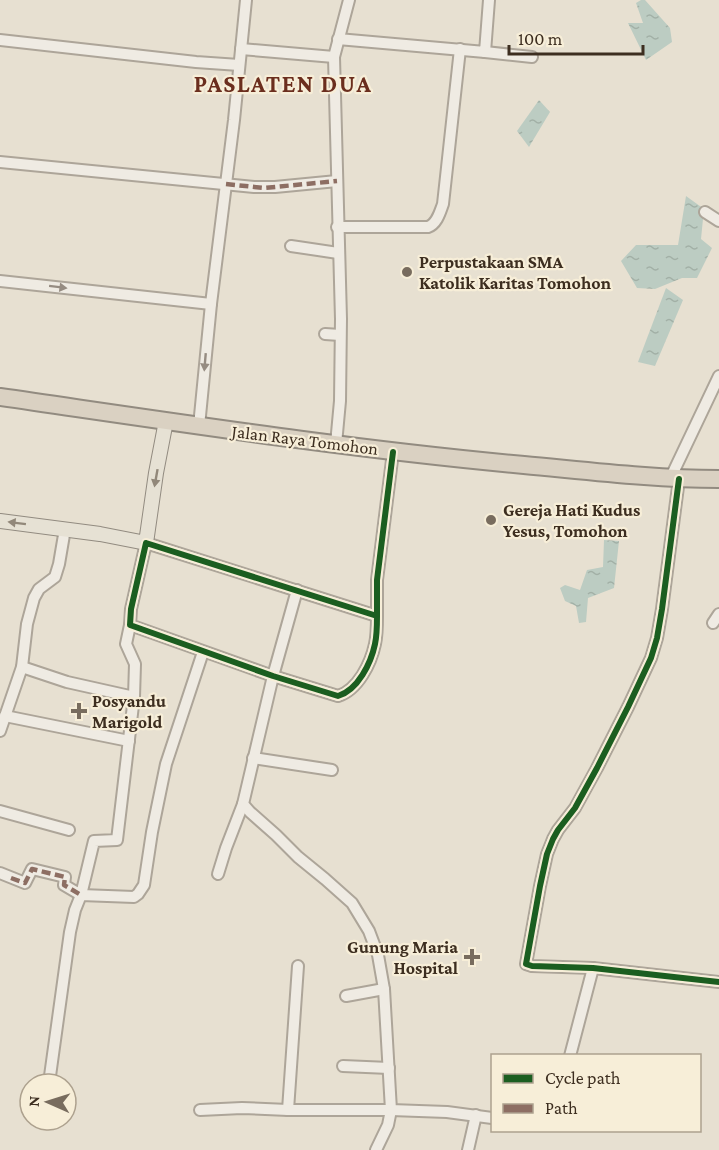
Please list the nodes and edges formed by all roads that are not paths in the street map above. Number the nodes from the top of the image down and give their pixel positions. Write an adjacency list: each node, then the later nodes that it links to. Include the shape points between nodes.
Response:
1 (246, 0): 6 (street)
2 (350, 0): 4 (street)
3 (489, 0): 8 (street)
4 (338, 39): 7 (street); 9 (street)
5 (0, 40): 11 (street)
6 (241, 49): 9 (street); 11 (street)
7 (460, 49): 8 (street); 17 (street, via 443,204 435,222 428,227)
8 (485, 52): 10 (street)
9 (334, 57): 13 (street)
10 (532, 57)
11 (239, 65): 14 (street)
12 (0, 162): 14 (street)
13 (337, 181): 14 (street, via 264,188); 17 (street)
14 (226, 184): 21 (street)
15 (705, 212): 16 (street)
16 (719, 221)
17 (337, 227): 19 (street)
18 (291, 246): 19 (street)
19 (338, 253): 23 (street)
20 (0, 281): 21 (street, one-way to 21)
21 (211, 303): 27 (street, one-way to 27)
22 (325, 334): 23 (street)
23 (340, 335): 28 (street)
24 (719, 376): 30 (street)
25 (0, 397): 26 (highway, Jalan Raya Tomohon)
26 (166, 421): 27 (highway, Jalan Raya Tomohon); 34 (main road, one-way to 34)
27 (200, 426): 28 (highway, Jalan Raya Tomohon)
28 (336, 444): 29 (highway, Jalan Raya Tomohon)
29 (393, 452): 30 (highway, Jalan Raya Tomohon); 36 (street, via 377,580)
30 (674, 479): 31 (highway, Jalan Raya Tomohon); 54 (street, via 662,609 651,658 589,784 553,839 526,964)
31 (719, 479)
32 (0, 521): 33 (main road, one-way to 32)
33 (65, 529): 34 (main road); 39 (street, via 55,577 34,598)
34 (146, 543): 35 (street); 37 (street)
35 (297, 590): 36 (street); 40 (street)
36 (377, 616): 40 (street, via 371,657 360,678 343,695)
37 (130, 625): 38 (street); 41 (street, via 126,644 135,664)
38 (203, 652): 40 (street); 52 (street, via 166,764 144,885 134,897)
39 (22, 667): 41 (street); 42 (street)
40 (273, 676): 45 (street)
41 (134, 697): 44 (street)
42 (5, 716): 43 (street); 44 (street)
43 (0, 730)
44 (129, 741): 52 (street, via 118,838 94,841)
45 (253, 758): 46 (street); 47 (street)
46 (332, 770)
47 (243, 804): 51 (street); 56 (street, via 352,903 369,930)
48 (0, 811): 49 (street)
49 (69, 830)
50 (0, 873): 52 (street, via 25,883 32,869 65,877 64,885)
51 (218, 873)
52 (81, 895): 61 (street, via 70,932)
53 (298, 966): 63 (street)
54 (593, 968): 55 (street); 58 (street)
55 (719, 982)
56 (384, 989): 57 (street); 60 (street)
57 (346, 996)
58 (571, 1054)
59 (343, 1066): 60 (street)
60 (389, 1068): 64 (street)
61 (51, 1072)
62 (200, 1110): 63 (street)
63 (288, 1110): 64 (street)
64 (391, 1110): 65 (street); 67 (street)
65 (476, 1115): 66 (street); 68 (street)
66 (491, 1118)
67 (376, 1150)
68 (468, 1150)

